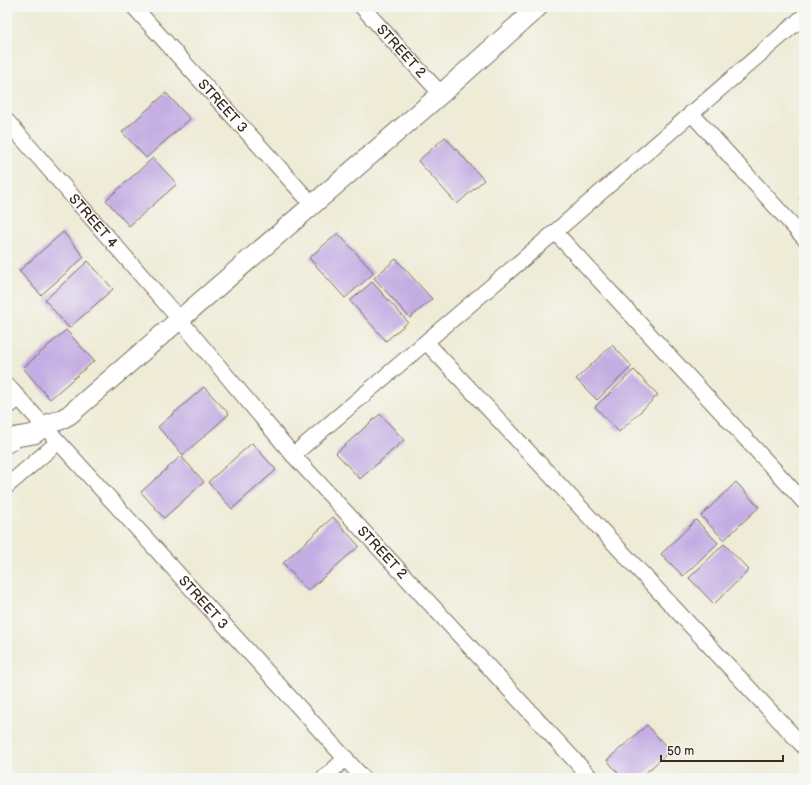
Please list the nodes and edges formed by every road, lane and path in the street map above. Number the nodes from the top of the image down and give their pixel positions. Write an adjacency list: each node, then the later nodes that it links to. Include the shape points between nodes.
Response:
1 (134, 7): 8 (street, STREET 3)
2 (362, 7): 5 (street, STREET 2)
3 (538, 7): 5 (street)
4 (804, 16): 6 (street)
5 (441, 94): 8 (street)
6 (691, 114): 9 (street); 10 (street)
7 (7, 121): 11 (street, STREET 4)
8 (312, 204): 11 (street)
9 (555, 232): 12 (street); 21 (street)
10 (804, 238)
11 (180, 320): 16 (street, via 69,415); 19 (street, STREET 2)
12 (426, 342): 19 (street); 22 (street)
13 (7, 385): 14 (street, STREET 3)
14 (19, 398): 15 (street); 16 (street, STREET 3)
15 (7, 408)
16 (44, 426): 17 (street, STREET 3); 18 (street, via 34,434 16,437)
17 (58, 442): 20 (street); 23 (street, STREET 3)
18 (7, 443)
19 (293, 455): 26 (street, STREET 2)
20 (7, 486)
21 (804, 502)
22 (804, 747)
23 (346, 758): 24 (street); 25 (street, STREET 3)
24 (324, 778)
25 (363, 778)
26 (591, 778)

